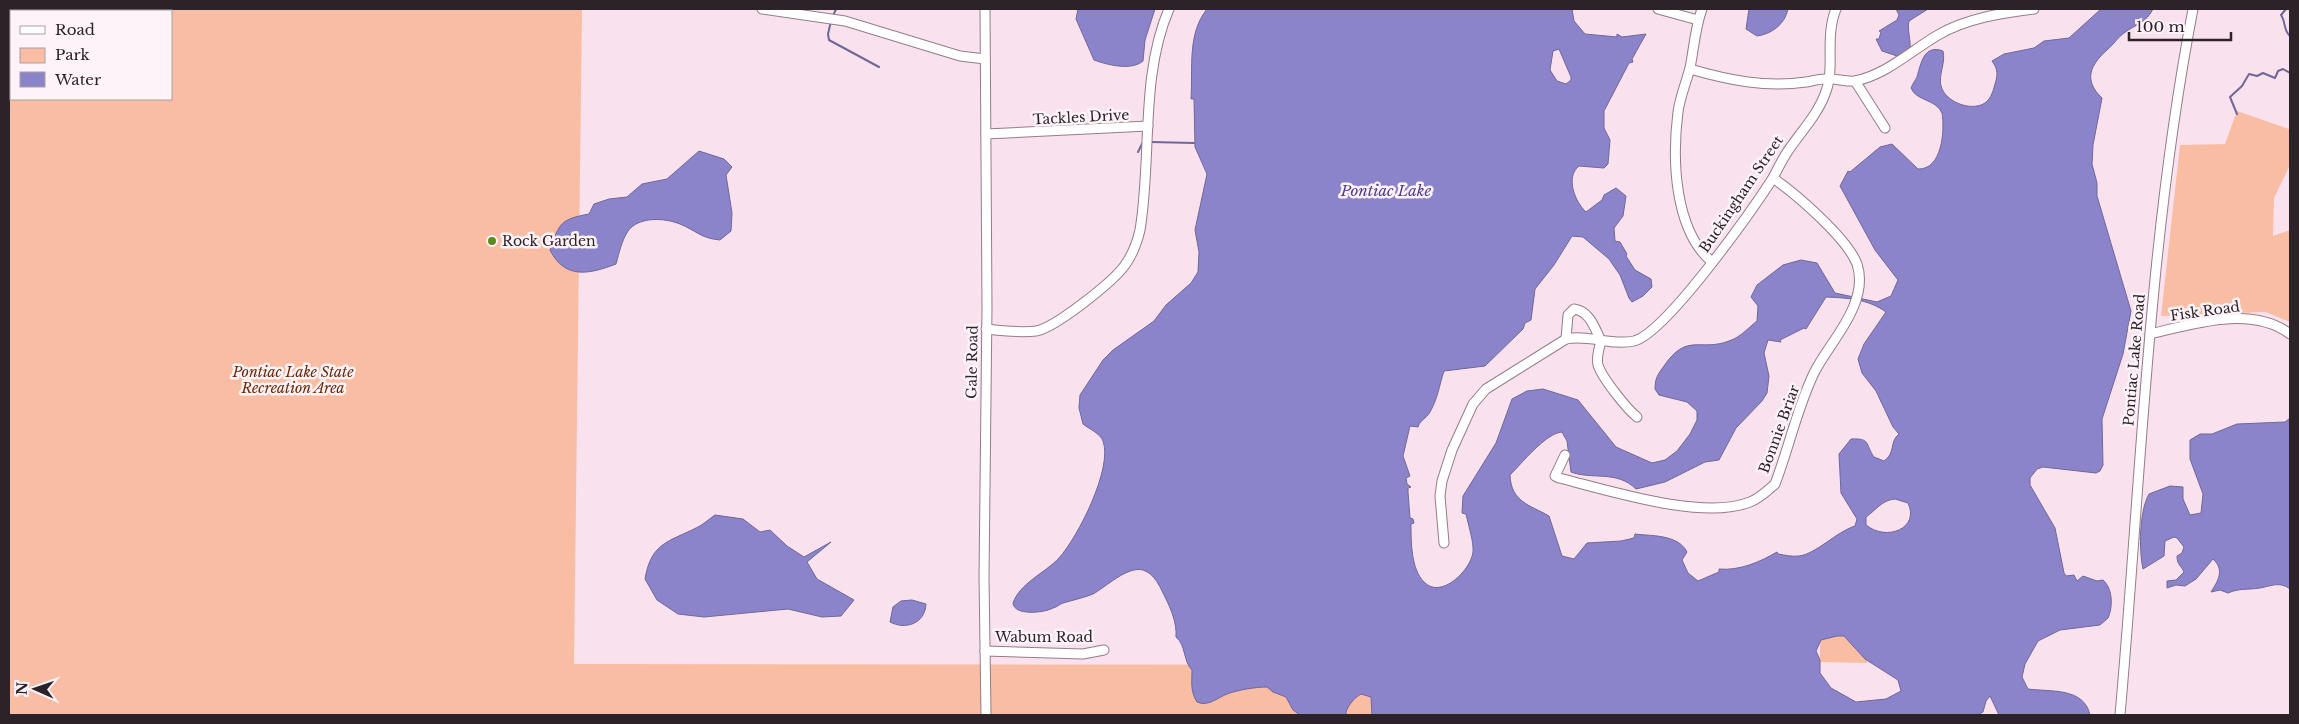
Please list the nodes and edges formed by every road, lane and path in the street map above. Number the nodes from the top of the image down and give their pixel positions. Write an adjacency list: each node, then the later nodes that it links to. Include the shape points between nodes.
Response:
1 (762, 9): 10 (street, via 845,21 960,56)
2 (985, 9): 10 (street, Gale Road)
3 (1169, 9): 14 (street, Tackles Drive, via 1159,41)
4 (1658, 9): 9 (street)
5 (1702, 9): 9 (street)
6 (1836, 9): 12 (street, Buckingham Street, via 1828,44)
7 (2034, 9): 13 (street, via 2000,14 1954,27 1892,65)
8 (2192, 9): 20 (street, Pontiac Lake Road, via 2176,105)
9 (1698, 20): 11 (street)
10 (985, 59): 16 (street, Gale Road)
11 (1690, 69): 12 (street, via 1733,81 1754,83); 18 (street, via 1678,111 1678,187 1687,228 1701,253)
12 (1830, 78): 13 (street); 17 (street, Buckingham Street, via 1820,104)
13 (1855, 80): 15 (street)
14 (1148, 126): 16 (street, Tackles Drive); 19 (street, via 1140,230 1124,266 1058,322 1038,331)
15 (1886, 128)
16 (986, 134): 19 (street, Gale Road)
17 (1773, 178): 18 (street, Buckingham Street); 25 (street, Bonnie Briar, via 1848,249 1856,263 1860,285 1844,326 1813,375 1774,484 1750,502 1716,508 1687,506 1559,478 1555,476)
18 (1712, 262): 23 (street, Buckingham Street, via 1649,333 1634,341)
19 (986, 329): 28 (street, Gale Road)
20 (2150, 334): 21 (street, Fisk Road, via 2214,322 2253,319 2268,321); 30 (street, Pontiac Lake Road)
21 (2290, 334)
22 (1566, 340): 23 (street, Buckingham Street, via 1575,337); 23 (street, via 1568,315 1574,309 1588,316); 26 (street, via 1486,389 1473,404 1442,481)
23 (1601, 341): 24 (street, via 1597,355 1601,370 1628,410)
24 (1637, 417)
25 (1565, 454)
26 (1444, 543)
27 (1104, 650): 28 (street, Wabum Road, via 1083,654)
28 (985, 651): 29 (street, Gale Road)
29 (986, 715)
30 (2120, 715)

